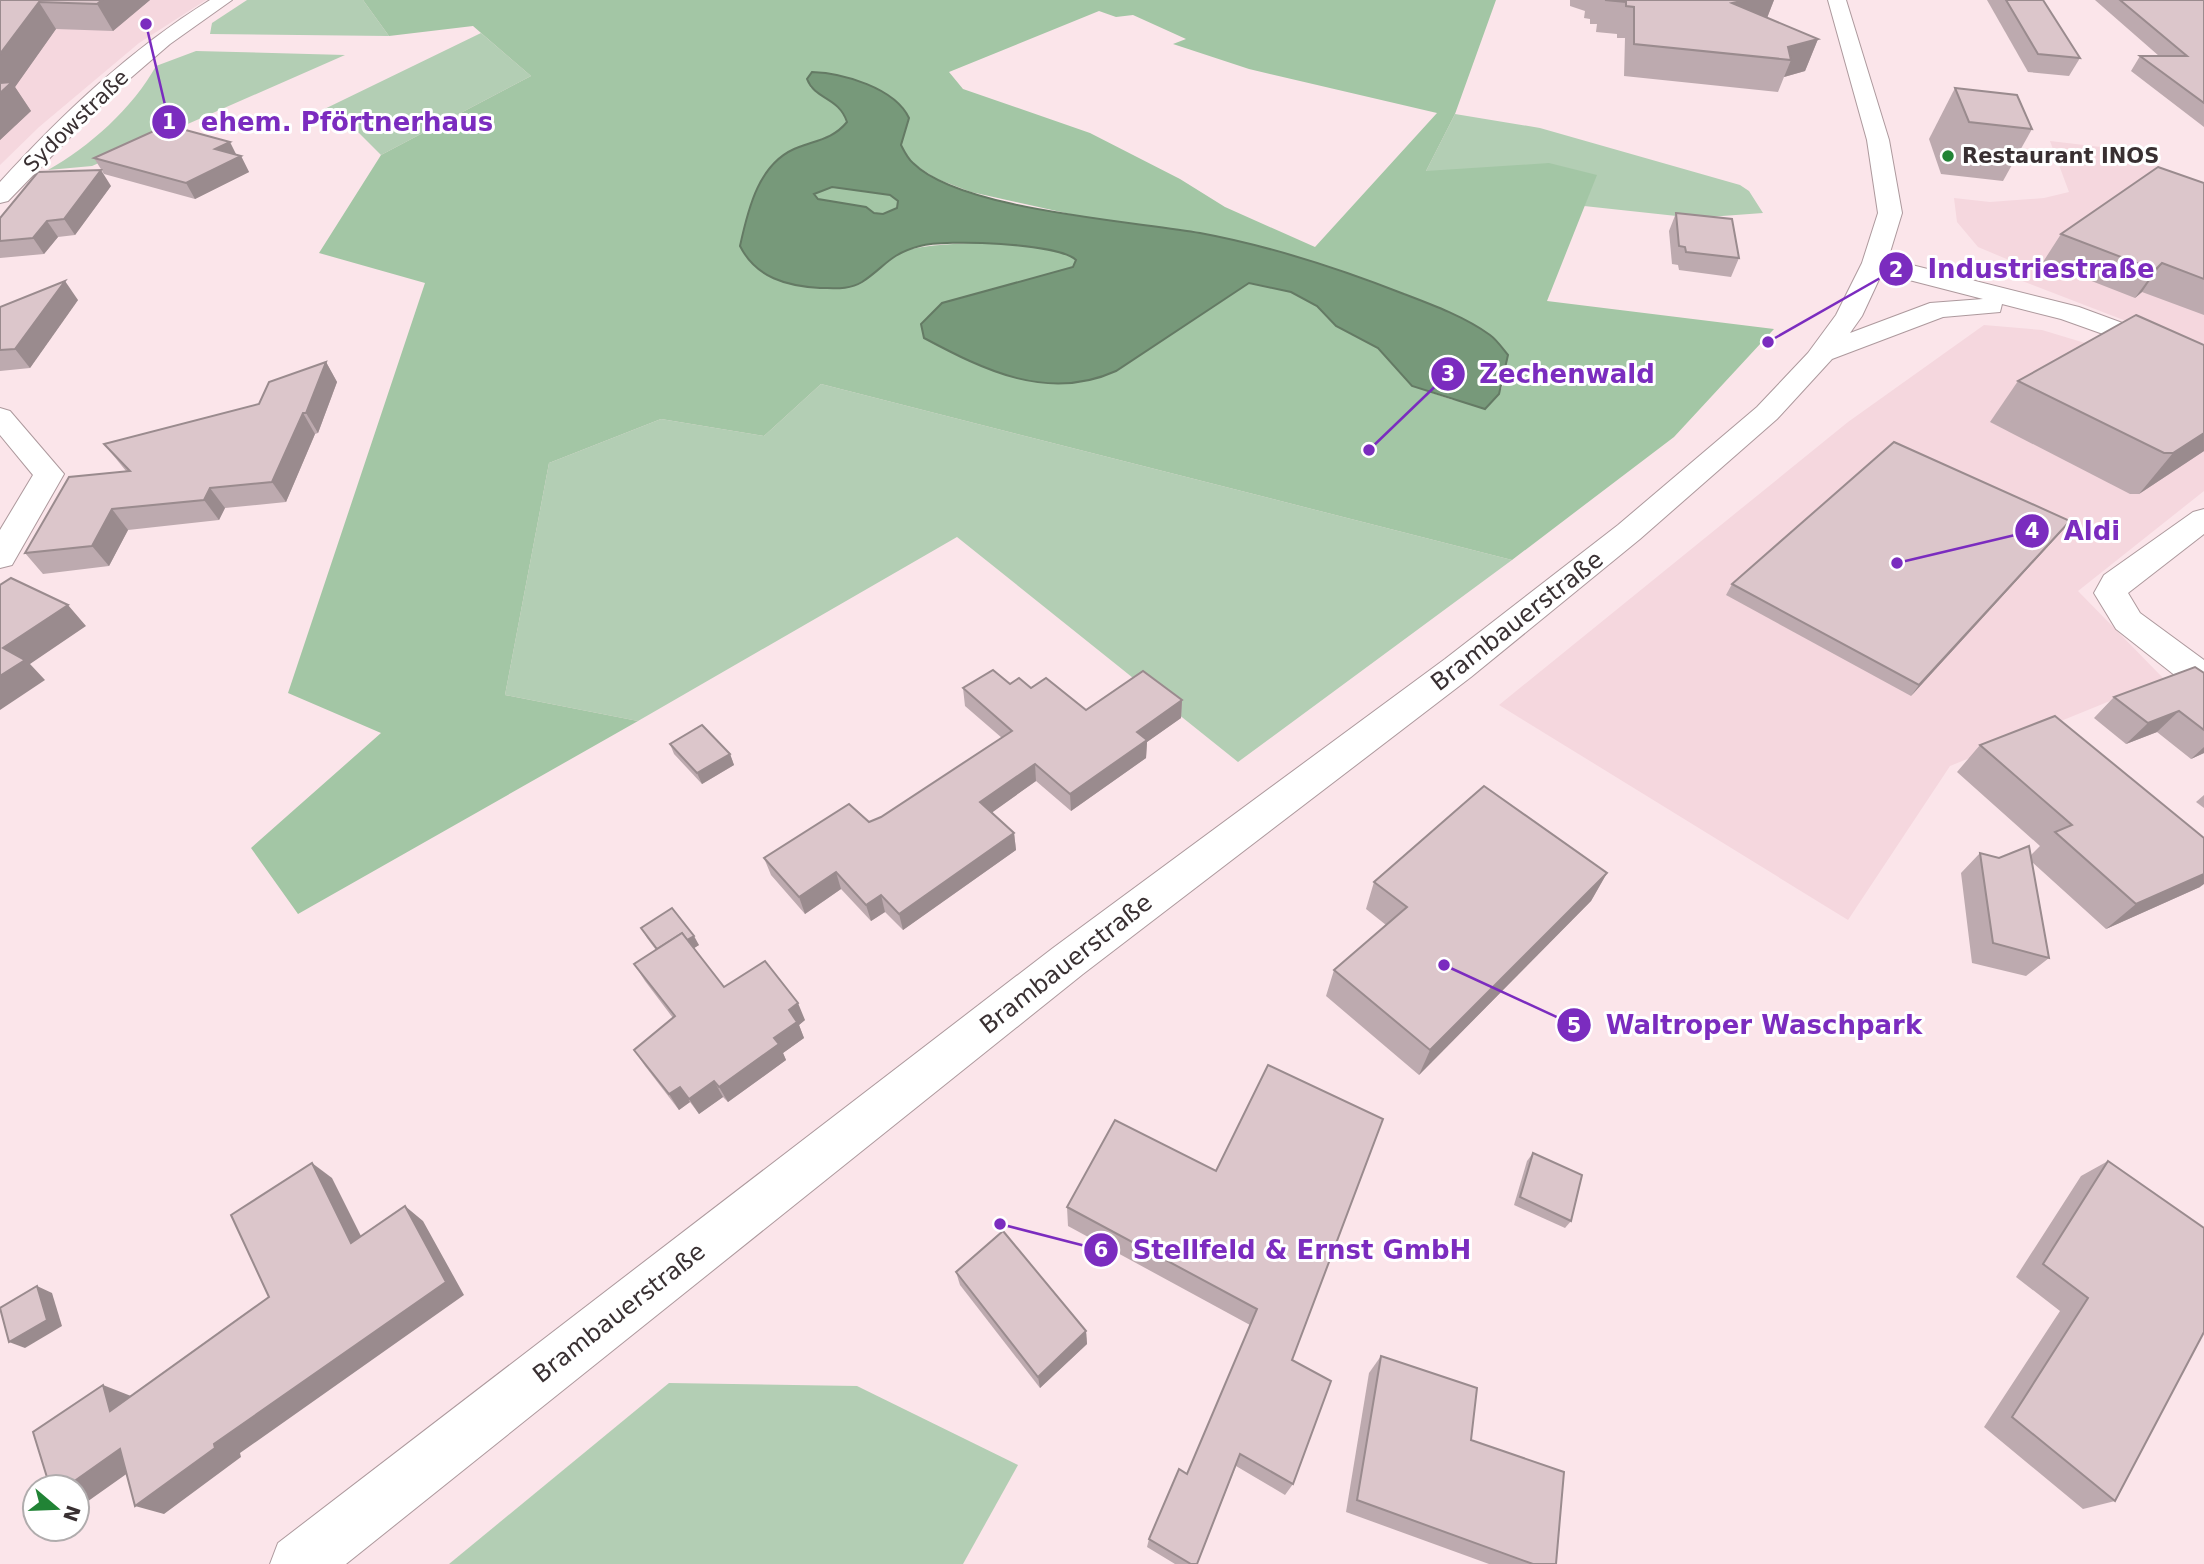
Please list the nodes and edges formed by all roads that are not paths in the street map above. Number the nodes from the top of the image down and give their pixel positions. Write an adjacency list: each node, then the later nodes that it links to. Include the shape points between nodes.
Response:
1 (223, 0): 3 (main road, Sydowstraße, via 134,65)
2 (1837, 0): 4 (main road, Brambauerstraße, via 1878,140 1890,213)
3 (0, 196)
4 (1874, 263): 5 (main road); 6 (main road, Brambauerstraße, via 1849,316)
5 (2070, 313): 6 (main road, Brambauerstraße, via 1977,305 1938,309); 7 (main road)
6 (1822, 353): 12 (main road, Brambauerstraße, via 1767,413 1557,590 1068,961)
7 (2204, 362)
8 (0, 418): 10 (main road, via 49,474)
9 (2204, 519): 11 (main road, via 2116,583 2112,593 2128,621)
10 (0, 558)
11 (2204, 679)
12 (299, 1564)

